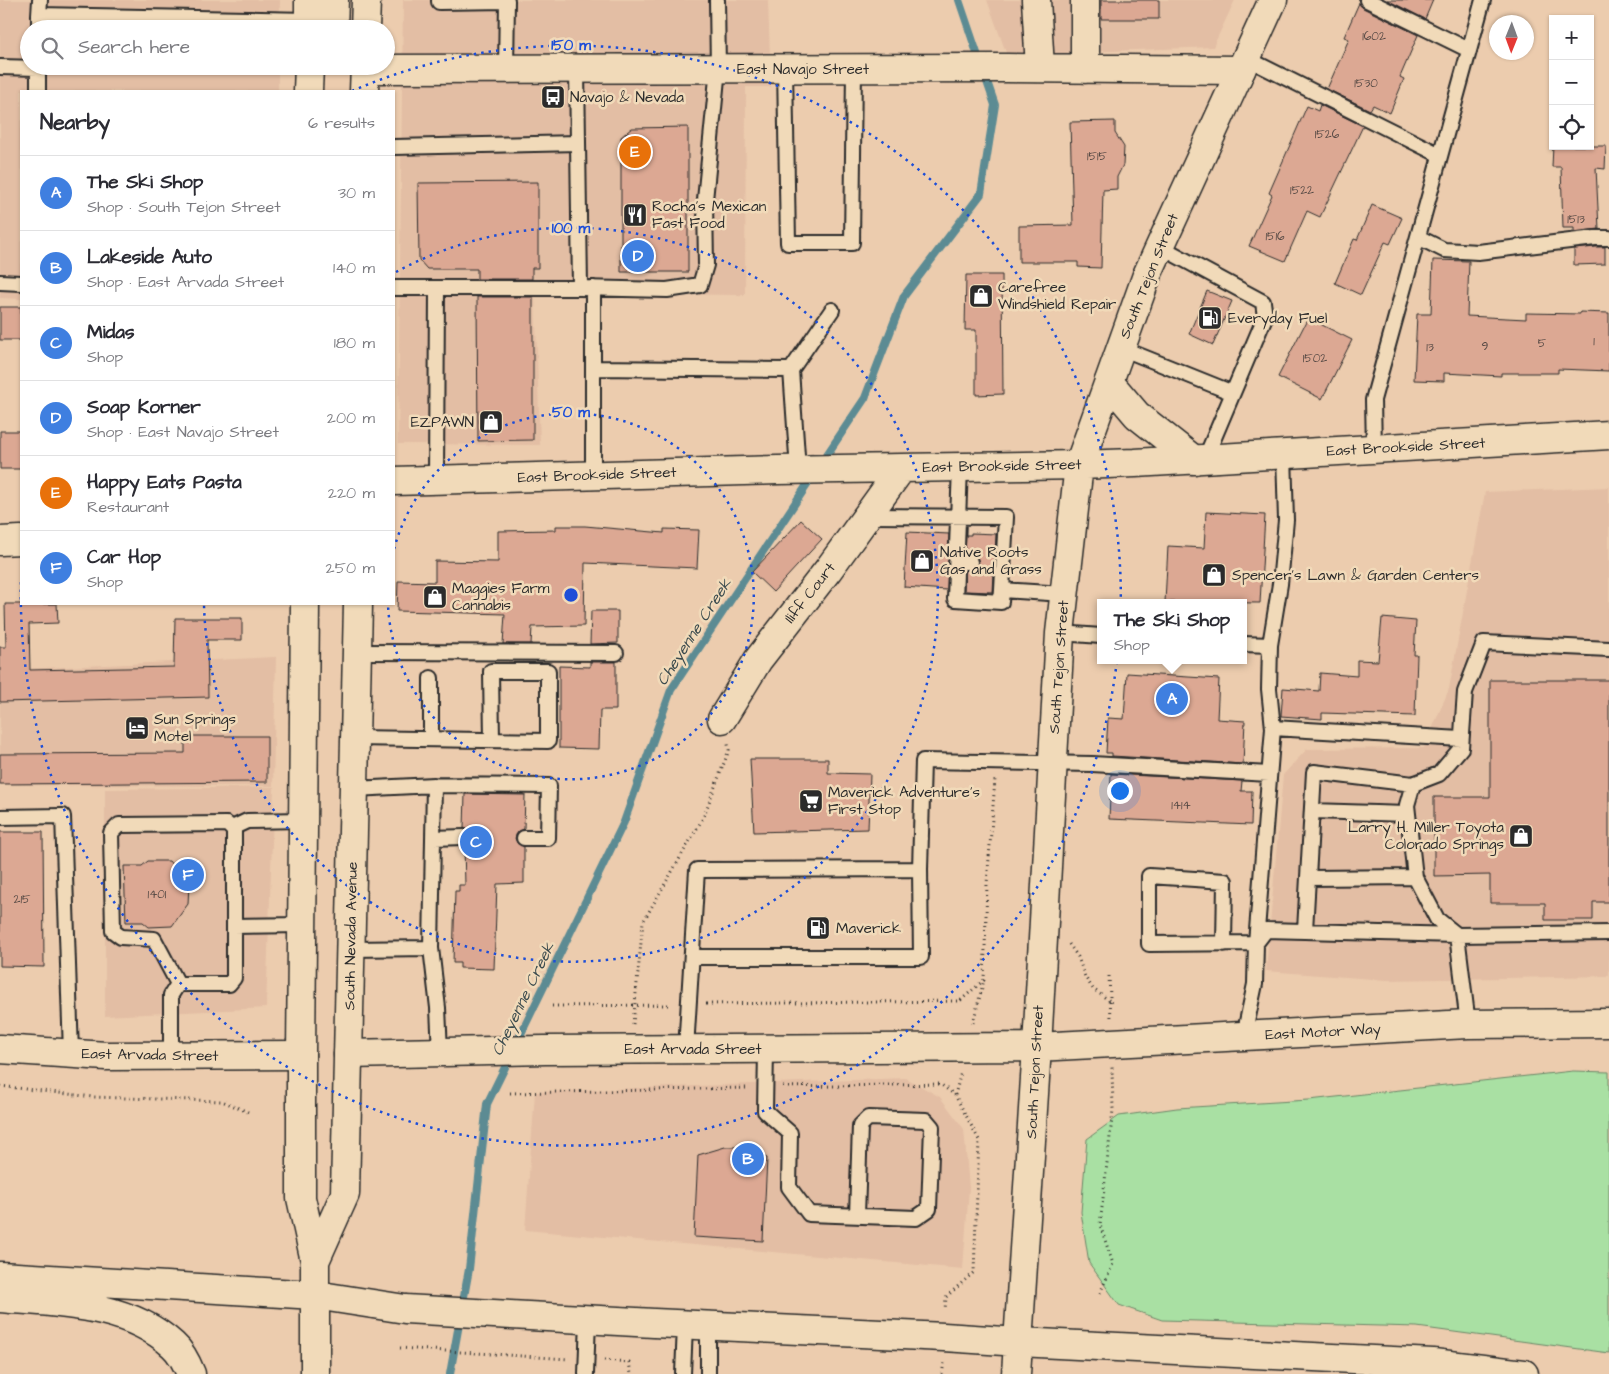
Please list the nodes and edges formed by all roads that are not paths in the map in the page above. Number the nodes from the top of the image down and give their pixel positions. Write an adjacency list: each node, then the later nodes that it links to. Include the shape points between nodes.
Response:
1 (40, 0): 13 (lane)
2 (334, 0): 12 (main road)
3 (366, 0): 15 (main road)
4 (439, 0): 11 (lane)
5 (717, 0): 20 (lane)
6 (1036, 0): 22 (main road)
7 (1085, 0): 26 (main road)
8 (1273, 0): 17 (main road, South Tejon Street)
9 (1367, 0): 16 (lane)
10 (1483, 0): 16 (lane)
11 (507, 1): 23 (lane)
12 (315, 19): 14 (lane)
13 (39, 20)
14 (223, 20)
15 (365, 20)
16 (1469, 50): 34 (lane)
17 (1244, 64): 26 (main road, East Navajo Street); 34 (lane); 37 (main road, South Tejon Street)
18 (0, 67): 19 (lane)
19 (20, 67)
20 (718, 68): 21 (main road, East Navajo Street); 24 (main road, East Navajo Street); 42 (lane, via 705,200 706,265 700,285 667,290)
21 (786, 68): 25 (main road, East Navajo Street); 25 (lane, via 788,243 852,243)
22 (1040, 68): 25 (main road, East Navajo Street); 26 (main road, East Navajo Street)
23 (506, 69): 24 (main road, East Navajo Street); 27 (main road, East Navajo Street)
24 (577, 69): 32 (lane)
25 (854, 69)
26 (1085, 69)
27 (395, 72)
28 (38, 75): 30 (lane)
29 (308, 75): 31 (main road)
30 (38, 90)
31 (308, 90)
32 (578, 143): 33 (lane); 42 (lane)
33 (395, 147)
34 (1440, 155): 35 (lane)
35 (1418, 238): 36 (lane, via 1444,250 1478,252); 50 (lane, via 1373,400)
36 (1609, 238)
37 (1159, 246): 44 (main road, South Tejon Street); 48 (lane, via 1263,302 1265,317)
38 (0, 282): 39 (lane)
39 (20, 283)
40 (395, 288): 41 (lane)
41 (437, 288): 42 (lane); 58 (lane)
42 (586, 288): 45 (lane)
43 (832, 310): 46 (lane)
44 (1121, 348): 47 (main road, South Tejon Street); 48 (lane)
45 (593, 368): 46 (lane); 57 (lane)
46 (791, 370): 56 (lane)
47 (1108, 382): 52 (main road, via 1137,415); 53 (main road, South Tejon Street)
48 (1233, 394): 52 (lane)
49 (1609, 435): 50 (main road, East Brookside Street)
50 (1374, 449): 51 (main road, East Brookside Street)
51 (1284, 454): 52 (main road, East Brookside Street); 71 (lane, via 1286,520)
52 (1200, 459): 53 (main road, East Brookside Street)
53 (1079, 464): 54 (main road, East Brookside Street); 65 (main road, South Tejon Street)
54 (960, 467): 55 (main road, East Brookside Street); 61 (lane)
55 (902, 469): 56 (main road, East Brookside Street); 60 (main road, Iliff Court)
56 (788, 470): 57 (main road, East Brookside Street)
57 (593, 476): 58 (main road, East Brookside Street)
58 (436, 480): 59 (main road, East Brookside Street)
59 (395, 481)
60 (868, 516): 61 (lane); 76 (main road, Iliff Court, via 758,660)
61 (958, 517): 64 (lane, via 1006,517 999,564); 64 (lane, via 963,562 955,599 1001,602)
62 (20, 540): 63 (main road)
63 (0, 541)
64 (1002, 590): 65 (lane)
65 (1064, 594): 68 (main road, South Tejon Street)
66 (305, 605): 90 (main road, South Nevada Avenue)
67 (358, 605): 73 (main road, South Nevada Avenue)
68 (1060, 633): 69 (lane); 82 (main road, South Tejon Street)
69 (1097, 636)
70 (1247, 644): 71 (lane)
71 (1270, 645): 77 (lane, via 1269,688)
72 (1609, 649): 79 (lane, via 1484,643 1465,692)
73 (357, 652): 74 (lane); 78 (main road, South Nevada Avenue)
74 (616, 653)
75 (431, 678): 80 (lane)
76 (722, 718)
77 (1273, 728): 79 (lane); 83 (lane)
78 (354, 738): 80 (lane); 86 (main road, South Nevada Avenue)
79 (1461, 739): 84 (lane, via 1461,748 1440,774)
80 (431, 740): 81 (lane)
81 (492, 740): 81 (lane, via 548,741 548,672 491,671)
82 (1052, 763): 83 (lane); 95 (lane, via 924,761); 112 (main road, South Tejon Street)
83 (1269, 774): 103 (lane)
84 (1414, 784): 87 (lane, via 1314,772); 88 (lane)
85 (434, 785): 86 (lane); 93 (lane); 94 (lane, via 549,786 548,838)
86 (354, 789): 106 (main road, South Nevada Avenue)
87 (1312, 811): 88 (lane); 97 (lane)
88 (1407, 814): 96 (lane)
89 (0, 817): 117 (lane, via 63,816)
90 (303, 820): 91 (lane, via 247,821); 98 (main road, South Nevada Avenue)
91 (232, 828): 99 (lane); 108 (lane, via 228,824 119,825 111,833 113,931 121,937 154,939)
92 (464, 837): 93 (lane)
93 (433, 838): 105 (lane)
94 (524, 838)
95 (920, 869): 107 (lane, via 697,870); 107 (lane, via 921,957)
96 (1415, 877): 97 (lane); 102 (lane, via 1437,919)
97 (1308, 878): 100 (lane)
98 (303, 925): 99 (lane); 119 (main road, South Nevada Avenue)
99 (234, 926): 108 (lane, via 234,978 229,984)
100 (1305, 930): 102 (lane); 103 (lane, via 1266,930)
101 (1609, 933): 102 (lane)
102 (1457, 935): 110 (lane)
103 (1256, 943): 104 (lane); 111 (lane, via 1255,984)
104 (1224, 944): 104 (lane, via 1149,944 1149,876 1225,881)
105 (431, 948): 106 (lane); 116 (lane)
106 (350, 949): 118 (main road, South Nevada Avenue)
107 (692, 958): 114 (lane)
108 (178, 984): 120 (lane, via 171,995)
109 (1609, 1023): 110 (main road, East Motor Way)
110 (1468, 1024): 111 (main road, East Motor Way)
111 (1244, 1036): 112 (main road, East Motor Way)
112 (1037, 1047): 115 (main road, East Arvada Street); 128 (main road, South Tejon Street)
113 (0, 1048): 117 (main road, East Arvada Street)
114 (686, 1049): 115 (main road, East Arvada Street); 116 (main road, East Arvada Street)
115 (766, 1049): 121 (lane, via 765,1111 790,1133 789,1187 810,1214)
116 (440, 1052): 118 (main road, East Arvada Street)
117 (71, 1053): 120 (main road, East Arvada Street)
118 (348, 1054): 122 (main road, South Nevada Avenue, via 345,1194)
119 (300, 1055): 120 (main road, East Arvada Street); 122 (main road, South Nevada Avenue, via 301,1198)
120 (171, 1056)
121 (857, 1215): 121 (lane, via 916,1218 929,1209 932,1127 926,1120 868,1118 860,1126)
122 (315, 1261): 124 (main road, South Nevada Avenue)
123 (0, 1276): 124 (main road)
124 (315, 1295): 126 (main road, via 405,1309); 130 (main road, South Nevada Avenue)
125 (0, 1298): 129 (main road, via 69,1304 117,1314 151,1328 174,1346)
126 (588, 1320): 127 (main road); 131 (lane)
127 (696, 1325): 128 (main road); 132 (lane); 133 (lane)
128 (1019, 1342): 134 (main road, South Tejon Street); 135 (main road, via 1433,1363)
129 (191, 1374)
130 (315, 1374)
131 (586, 1374)
132 (683, 1374)
133 (708, 1374)
134 (1016, 1374)
135 (1524, 1374)

